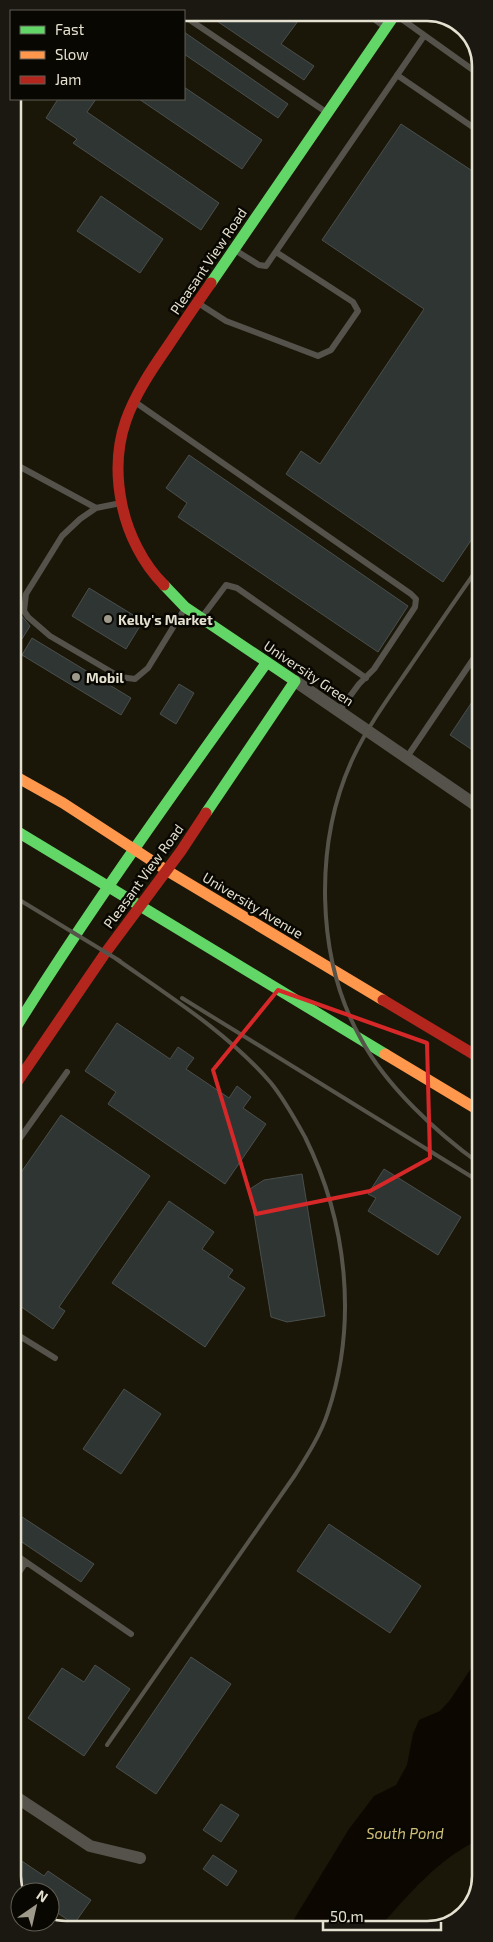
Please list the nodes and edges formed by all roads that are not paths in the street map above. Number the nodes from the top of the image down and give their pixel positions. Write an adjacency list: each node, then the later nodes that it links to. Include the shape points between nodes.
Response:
1 (191, 21): 9 (lane)
2 (377, 21): 5 (lane)
3 (390, 21): 5 (main road, Pleasant View Road)
4 (404, 21): 6 (lane)
5 (386, 28): 9 (main road, Pleasant View Road)
6 (424, 36): 7 (lane); 8 (lane)
7 (472, 69)
8 (397, 75): 10 (lane); 12 (lane)
9 (327, 113): 11 (main road, Pleasant View Road)
10 (472, 127)
11 (234, 249): 12 (lane, via 266,266); 13 (main road, Pleasant View Road)
12 (276, 252): 13 (lane, via 353,302 358,311 331,350 318,356 226,321)
13 (197, 303): 14 (main road, Pleasant View Road, via 145,379)
14 (134, 402): 16 (main road, Pleasant View Road, via 122,431 118,454 118,486); 23 (lane, via 416,599 415,607)
15 (21, 467): 17 (lane)
16 (122, 502): 17 (lane); 18 (main road, Pleasant View Road, via 126,525)
17 (96, 508): 19 (lane, via 62,536 26,594 24,611 28,617 50,636 104,668 120,677 134,679 148,668)
18 (137, 547): 19 (main road, University Green, via 158,580)
19 (185, 607): 20 (main road, University Green)
20 (201, 618): 22 (main road, University Green); 23 (lane, via 226,585 238,588)
21 (472, 661): 26 (lane)
22 (267, 662): 24 (main road, University Green); 30 (main road, Pleasant View Road)
23 (366, 678): 25 (lane)
24 (295, 681): 25 (street, University Green); 31 (main road, Pleasant View Road)
25 (339, 711): 26 (street, University Green)
26 (406, 757): 28 (street, University Green)
27 (21, 780): 30 (main road, University Avenue)
28 (472, 802)
29 (21, 834): 32 (main road)
30 (134, 849): 31 (main road, University Avenue); 32 (main road, Pleasant View Road)
31 (166, 870): 33 (main road, Pleasant View Road); 35 (main road, University Avenue)
32 (108, 888): 33 (main road); 34 (main road, Pleasant View Road)
33 (140, 907): 37 (main road, Pleasant View Road); 38 (main road)
34 (21, 1019)
35 (472, 1053)
36 (67, 1072): 39 (lane)
37 (21, 1076)
38 (472, 1106)
39 (21, 1137)
40 (21, 1337): 41 (lane)
41 (55, 1358)
42 (21, 1559): 43 (lane)
43 (26, 1562): 44 (lane); 45 (lane)
44 (21, 1569)
45 (131, 1634)
46 (21, 1800): 47 (street, via 90,1846)
47 (140, 1858)

